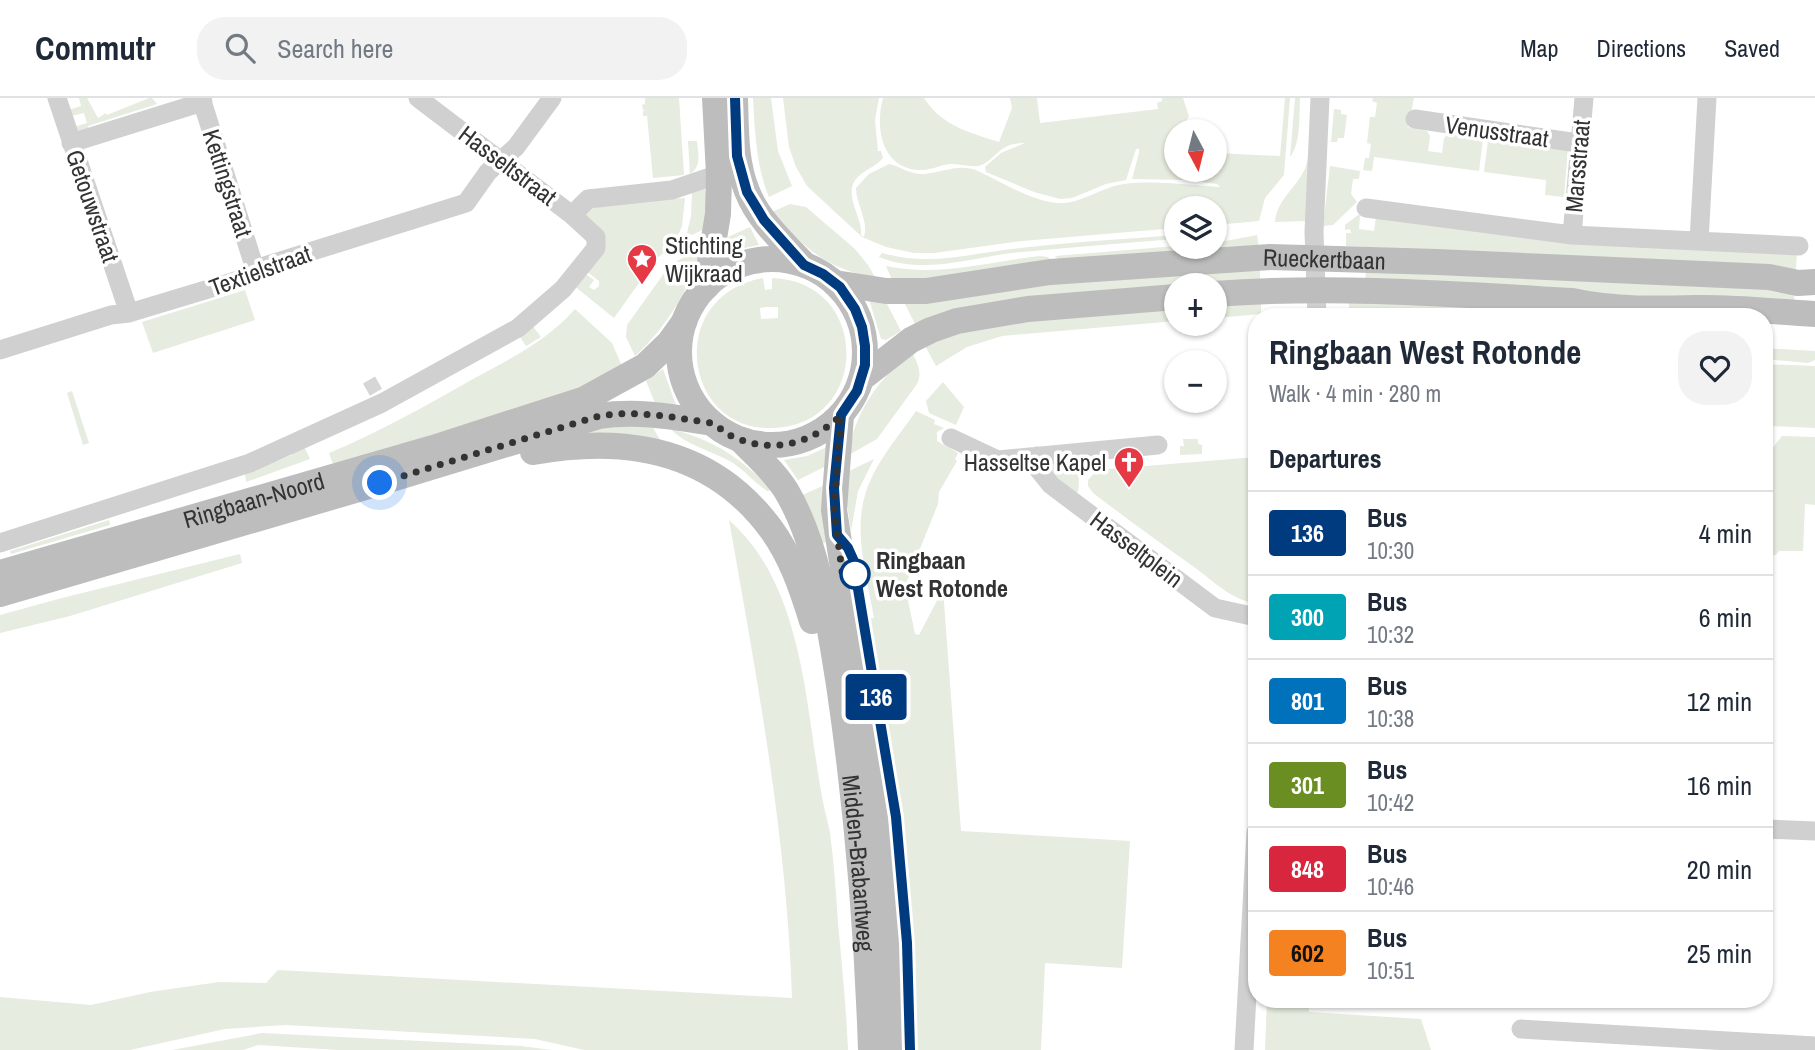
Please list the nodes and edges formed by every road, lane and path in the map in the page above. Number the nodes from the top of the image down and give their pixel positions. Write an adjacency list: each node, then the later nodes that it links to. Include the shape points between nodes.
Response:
1 (57, 98): 11 (street, Getouwstraat)
2 (418, 98): 13 (street, Hasseltstraat)
3 (552, 98): 13 (street, Textielstraat)
4 (715, 98): 14 (main road)
5 (735, 98): 21 (main road, via 737,156 747,192 764,220)
6 (1321, 98): 20 (street)
7 (1584, 98): 12 (street, Marsstraat)
8 (1707, 98): 18 (street)
9 (202, 100): 11 (street); 22 (street, Kettingstraat)
10 (1415, 119): 12 (street, Venusstraat)
11 (71, 142): 32 (street, Getouwstraat)
12 (1578, 143): 17 (street, Marsstraat)
13 (502, 160): 16 (street, Hasseltstraat); 22 (street, Textielstraat, via 466,203)
14 (719, 174): 16 (street, Hasseltstraat, via 672,190 588,199); 25 (main road, via 716,236)
15 (1366, 208): 17 (street, Rueckertbaan)
16 (572, 215): 45 (street, Ringbaan-Noord, via 596,237 596,248 563,289 518,328 382,403 250,463)
17 (1572, 235): 18 (street, Rueckertbaan)
18 (1699, 241): 19 (street, Rueckertbaan)
19 (1800, 246)
20 (1316, 258): 23 (main road, Rueckertbaan); 24 (main road, Rueckertbaan, via 1064,271 926,292); 26 (street)
21 (804, 265): 24 (main road); 25 (main road, via 781,260 748,262)
22 (255, 269): 32 (street, Textielstraat, via 245,278)
23 (1815, 282)
24 (835, 283): 36 (main road, via 852,303 862,327 866,352)
25 (706, 287): 34 (main road)
26 (1317, 289): 27 (main road, Rueckertbaan); 29 (street); 30 (main road, Rueckertbaan)
27 (1227, 293)
28 (1164, 298): 36 (main road, via 1028,309 957,321 911,340)
29 (1317, 308)
30 (1634, 308)
31 (1773, 312): 33 (main road, Rueckertbaan)
32 (129, 313): 35 (street, Textielstraat)
33 (1815, 314)
34 (684, 323): 38 (main road, via 679,350 682,377 694,403); 46 (main road, Ringbaan-Noord, via 645,366 585,399 433,448)
35 (0, 350)
36 (862, 378): 37 (main road)
37 (841, 415): 40 (main road, via 820,432 795,443); 56 (main road, Midden-Brabantweg, via 834,510 877,786)
38 (712, 424): 40 (main road); 44 (main road, Ringbaan-Noord, via 655,414 599,416)
39 (951, 438): 42 (street, via 998,460)
40 (741, 440): 49 (main road, Midden-Brabantweg, via 786,491 799,516 812,551)
41 (1158, 445): 42 (street)
42 (1037, 456): 48 (street, Hasseltplein, via 1039,470 1051,485 1215,608)
43 (702, 468): 44 (main road, Ringbaan-Noord, via 653,450 616,444 508,456 432,478); 49 (main road, Midden-Brabantweg, via 751,505 772,530 802,587 823,663)
44 (416, 472): 47 (main road, Ringbaan-Noord)
45 (0, 543)
46 (0, 573)
47 (0, 594)
48 (1248, 615)
49 (837, 676): 55 (main road, Midden-Brabantweg, via 862,874)
50 (1773, 829): 51 (street)
51 (1815, 831)
52 (1248, 977): 57 (street)
53 (1521, 1029): 54 (street)
54 (1815, 1046)
55 (871, 1050)
56 (894, 1050)
57 (1244, 1050)

